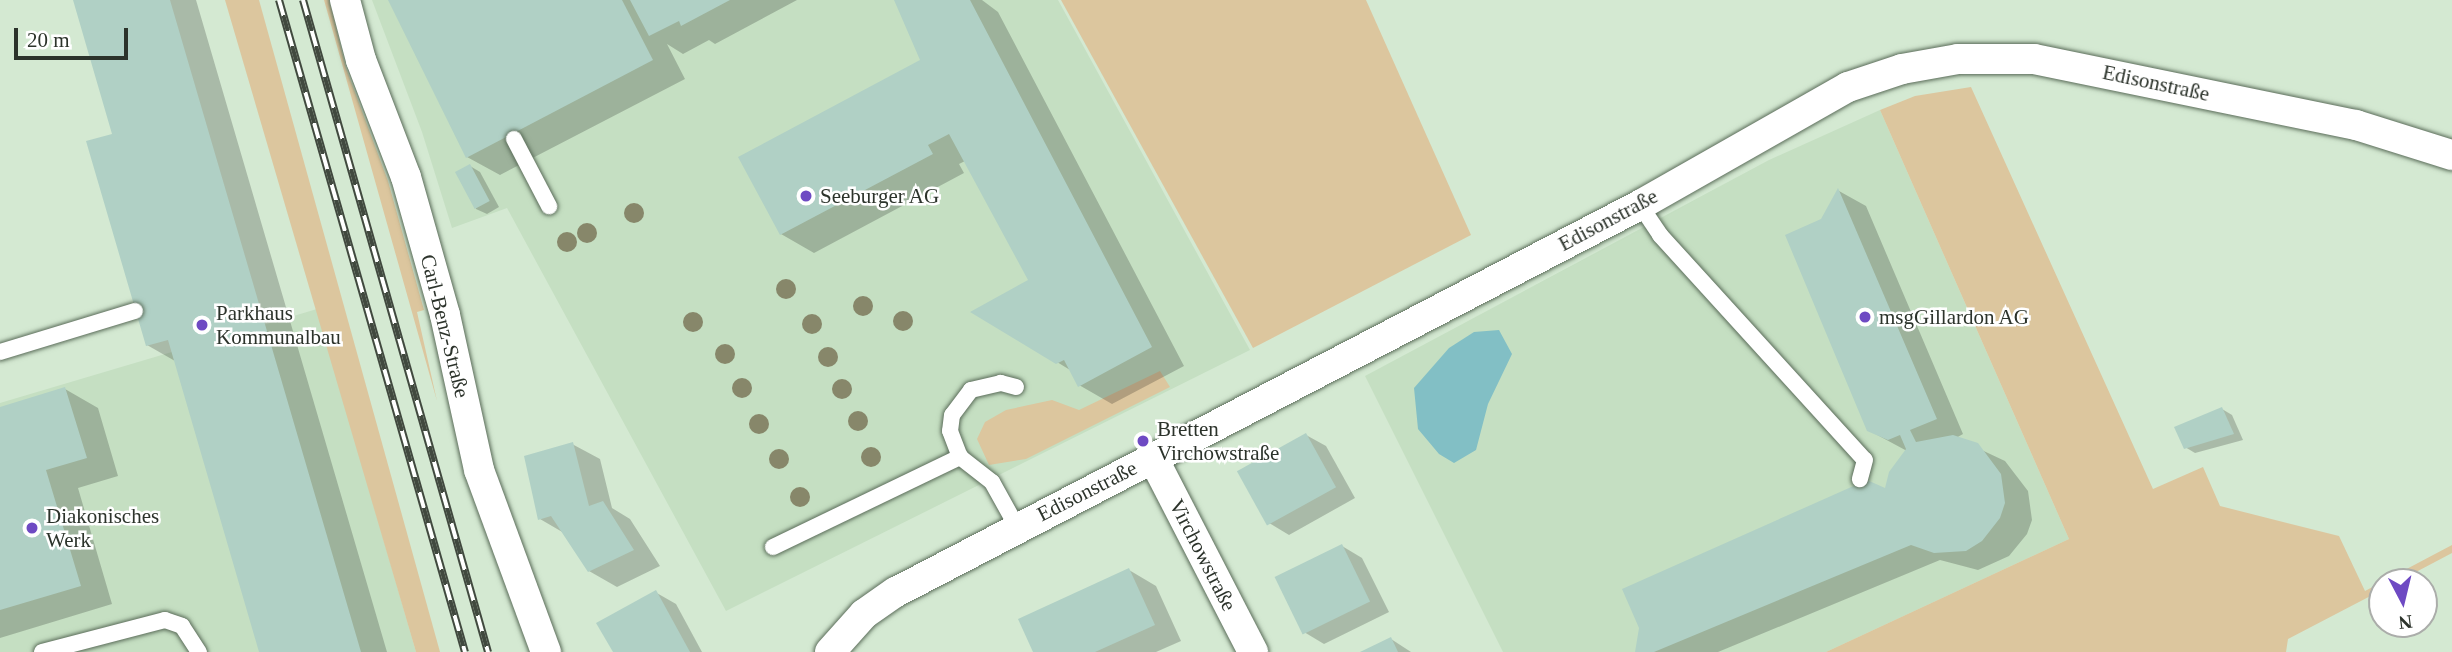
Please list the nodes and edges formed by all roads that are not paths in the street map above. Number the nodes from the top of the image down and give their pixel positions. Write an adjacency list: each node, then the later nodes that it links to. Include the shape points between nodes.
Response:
1 (345, 0): 16 (street, Carl-Benz-Straße, via 361,60 410,190 445,315 479,470)
2 (514, 139): 5 (lane)
3 (2452, 155): 4 (street, Edisonstraße, via 2356,125 2034,59 1958,59 1902,69 1848,88)
4 (1640, 205): 10 (street, Edisonstraße); 11 (lane, via 1660,235 1865,460)
5 (549, 206)
6 (135, 310): 7 (lane)
7 (0, 352)
8 (1016, 387): 9 (lane, via 985,384 960,401 950,430)
9 (960, 457): 12 (lane, via 992,482); 13 (lane)
10 (1153, 458): 12 (street, Edisonstraße); 18 (street, Virchowstraße)
11 (1860, 479)
12 (1017, 527): 17 (street, Edisonstraße, via 896,592 864,614)
13 (773, 547)
14 (42, 652): 15 (lane, via 164,620 182,626)
15 (199, 652)
16 (546, 652)
17 (830, 652)
18 (1253, 652)

